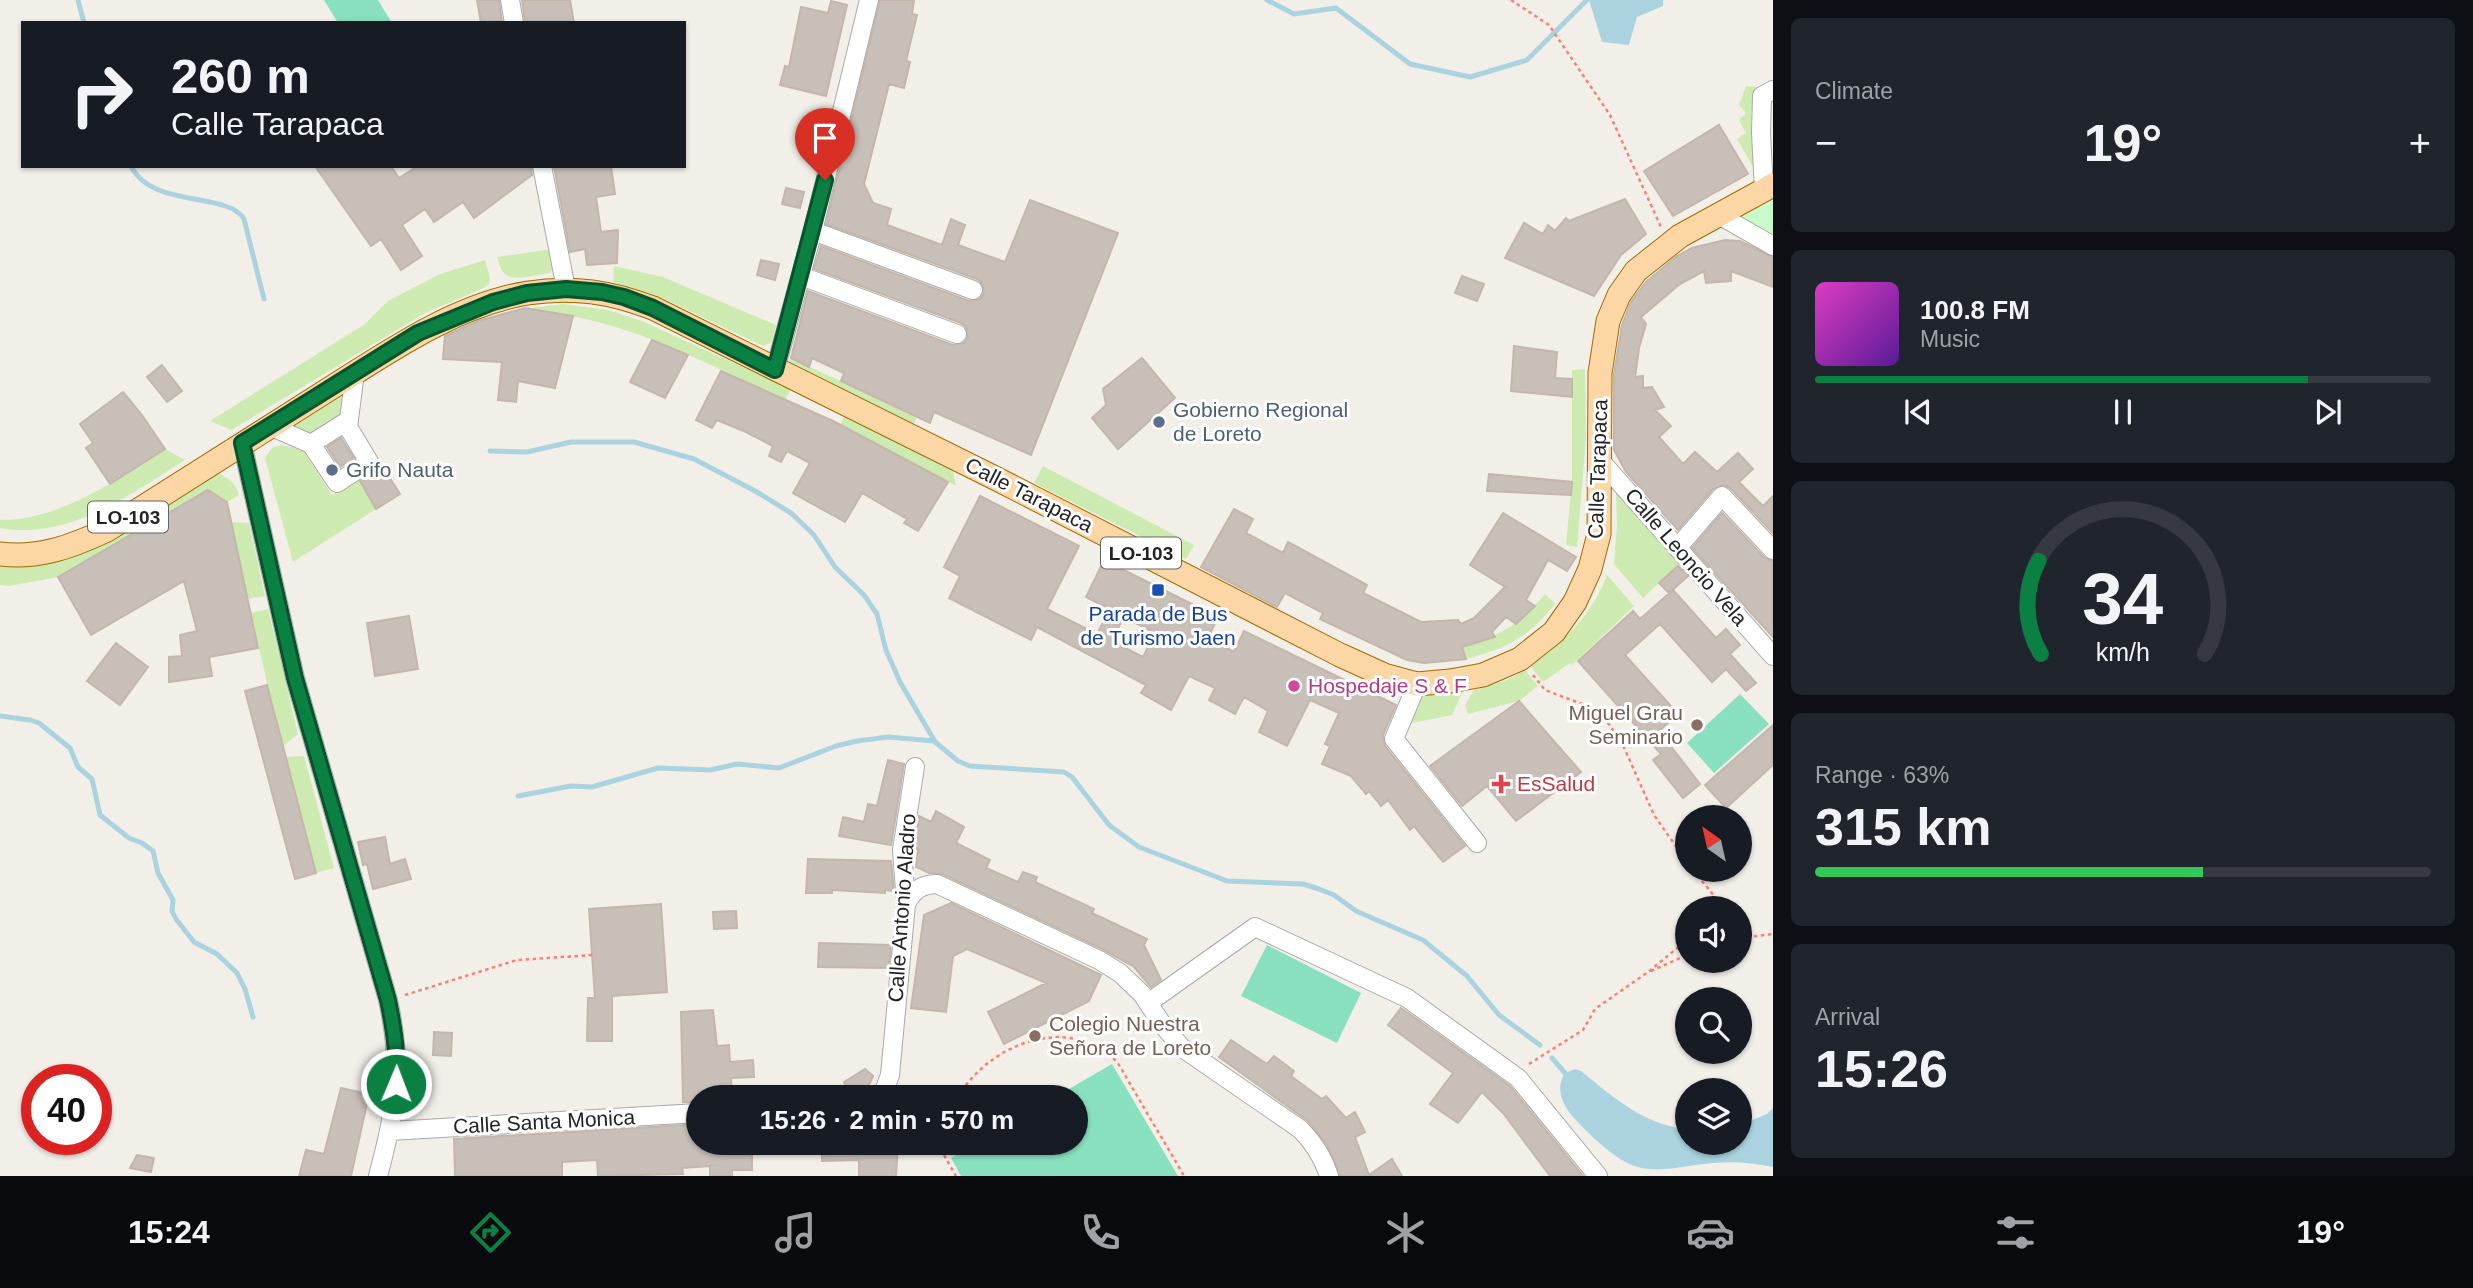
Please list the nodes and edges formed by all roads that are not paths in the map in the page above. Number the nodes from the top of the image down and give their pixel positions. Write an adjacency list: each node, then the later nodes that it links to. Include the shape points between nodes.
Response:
1 (510, 0): 3 (street)
2 (869, 0): 9 (street)
3 (514, 21)
4 (1773, 90): 5 (street, via 1762,96)
5 (1767, 130): 7 (street)
6 (542, 168): 12 (street)
7 (1768, 188): 8 (main road, Calle Tarapaca / LO-103)
8 (1719, 215): 10 (street); 21 (main road, Calle Tarapaca / LO-103, via 1636,271 1619,295 1608,321 1600,373)
9 (813, 231): 11 (street); 13 (street)
10 (1773, 246)
11 (801, 276): 14 (street); 15 (street)
12 (566, 289): 15 (main road, Calle Tarapaca / LO-103, via 602,292 653,308); 16 (main road, Calle Tarapaca / LO-103, via 527,293 460,315 418,333)
13 (973, 290)
14 (957, 334)
15 (775, 370): 26 (main road, Calle Tarapaca / LO-103, via 1340,655)
16 (355, 373): 17 (street); 18 (main road, Calle Tarapaca / LO-103)
17 (349, 420): 20 (street); 20 (street, via 348,427 369,463 337,483)
18 (270, 426): 19 (main road, Calle Tarapaca / LO-103); 20 (street)
19 (242, 443): 24 (main road, LO-103, via 107,530 69,548); 33 (street, via 295,678 395,1032 398,1058)
20 (311, 444)
21 (1599, 459): 22 (street, Calle Leoncio Vela); 26 (main road, Calle Tarapaca / LO-103, via 1599,534 1590,569 1554,632 1520,659 1483,676)
22 (1678, 547): 23 (street, via 1722,496); 25 (street, Calle Leoncio Vela)
23 (1773, 550)
24 (0, 554)
25 (1773, 656)
26 (1417, 684): 28 (street, via 1394,738)
27 (915, 767): 29 (street, Calle Antonio Aladro, via 902,850)
28 (1477, 843)
29 (906, 904): 30 (street, via 918,888 937,884 1099,960 1120,973); 31 (street, Calle Antonio Aladro, via 890,1075)
30 (1148, 1003): 35 (street, via 1181,1047 1300,1129 1316,1147); 36 (street, via 1255,927 1407,998 1518,1078)
31 (885, 1085)
32 (686, 1114): 33 (street, Calle Santa Monica)
33 (390, 1131): 34 (street)
34 (378, 1176)
35 (1329, 1176)
36 (1598, 1176)

